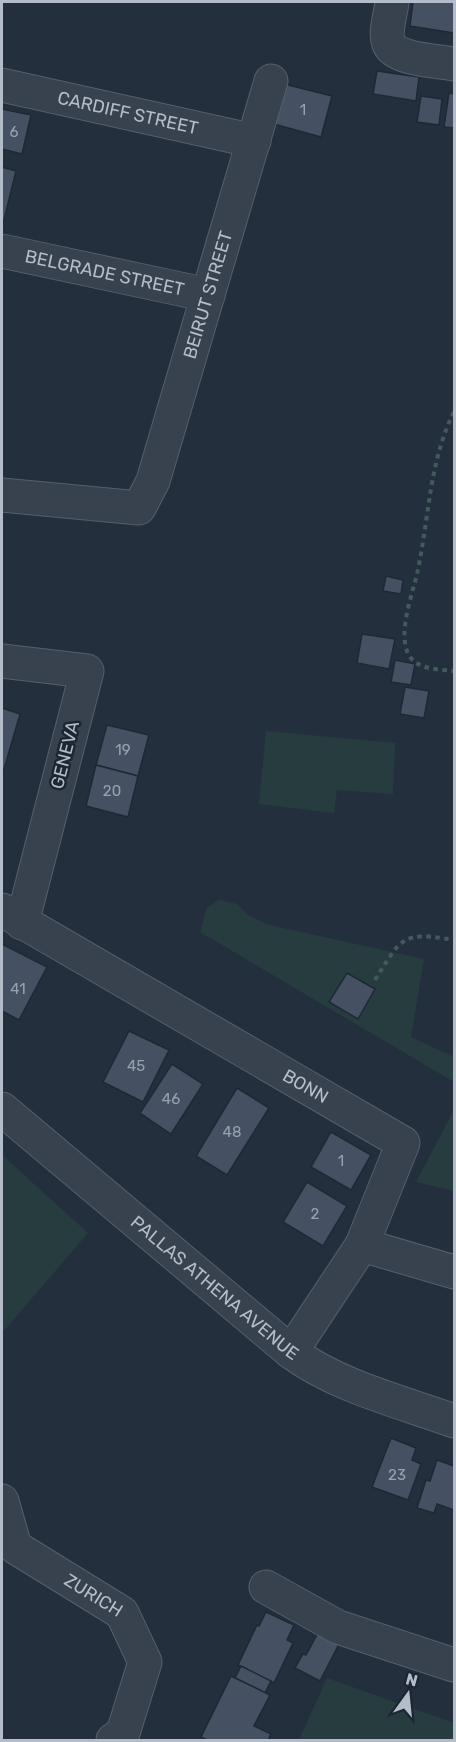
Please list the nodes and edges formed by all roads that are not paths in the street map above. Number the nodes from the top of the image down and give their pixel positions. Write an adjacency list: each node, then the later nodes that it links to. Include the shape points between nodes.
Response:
1 (392, 2): 2 (street, via 387,36 392,49 407,56)
2 (454, 64)
3 (271, 81): 5 (street, BEIRUT STREET)
4 (2, 85): 5 (street, CARDIFF STREET)
5 (254, 141): 7 (street, BEIRUT STREET)
6 (2, 251): 7 (street, BELGRADE STREET)
7 (208, 295): 8 (street, BEIRUT STREET, via 153,481 139,508)
8 (2, 495)
9 (2, 661): 10 (street, GENEVA, via 87,671)
10 (12, 916): 12 (street, BONN, via 403,1143)
11 (2, 1109): 14 (street, PALLAS ATHENA AVENUE)
12 (362, 1245): 13 (street); 14 (street, BONN)
13 (454, 1272)
14 (291, 1353): 15 (street, PALLAS ATHENA AVENUE, via 334,1378)
15 (454, 1420)
16 (2, 1501): 19 (street, ZURICH, via 15,1547 122,1613 145,1662 123,1732)
17 (266, 1587): 18 (street, via 338,1627)
18 (454, 1665)
19 (113, 1740)

